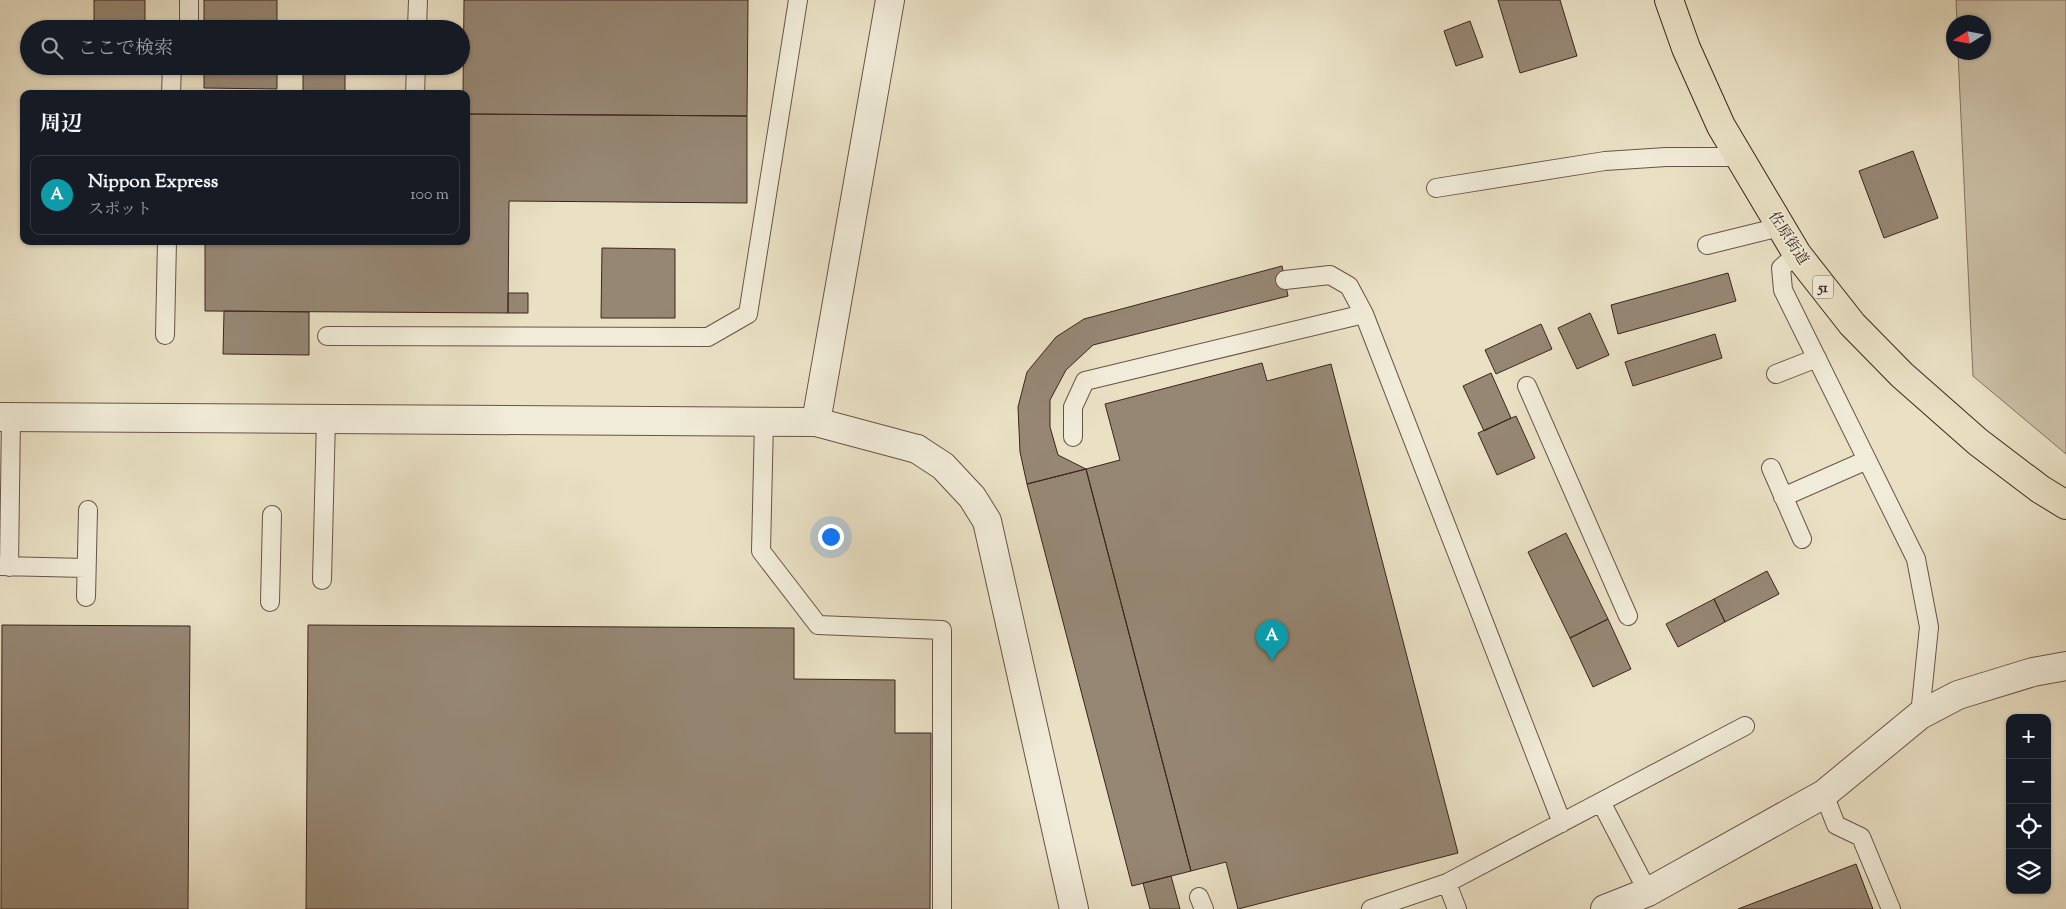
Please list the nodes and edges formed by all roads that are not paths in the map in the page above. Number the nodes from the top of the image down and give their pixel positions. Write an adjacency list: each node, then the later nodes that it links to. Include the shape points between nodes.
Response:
1 (189, 0): 6 (lane)
2 (418, 0): 7 (lane)
3 (798, 0): 21 (lane, via 748,314 708,337)
4 (890, 0): 28 (street)
5 (1670, 0): 12 (highway, 佐原街道 / 51, via 1686,48 1721,126)
6 (188, 20)
7 (417, 20)
8 (172, 75): 10 (lane)
9 (416, 75): 11 (lane)
10 (172, 90)
11 (415, 90)
12 (1739, 157): 13 (lane, via 1605,161); 14 (highway, 佐原街道 / 51)
13 (1436, 188)
14 (1780, 227): 16 (lane); 17 (highway, 佐原街道 / 51)
15 (168, 245): 20 (lane)
16 (1707, 245)
17 (1797, 254): 22 (lane, via 1781,268 1783,290); 33 (highway, 佐原街道 / 51, via 1852,324 1902,375 1978,442)
18 (1285, 280): 19 (lane, via 1330,276 1349,286)
19 (1364, 314): 29 (lane, via 1085,380 1073,407); 48 (lane)
20 (165, 335)
21 (327, 336)
22 (1817, 358): 23 (lane); 30 (lane)
23 (1776, 374)
24 (1527, 386): 42 (lane)
25 (5, 417): 26 (street); 37 (lane)
26 (326, 419): 27 (street); 39 (lane)
27 (764, 421): 28 (street); 51 (lane, via 761,551 818,625 942,630)
28 (816, 422): 52 (street, via 917,449 943,466 972,497 987,520)
29 (1073, 437)
30 (1867, 460): 32 (lane); 44 (lane, via 1916,559 1929,627)
31 (1771, 468): 32 (lane)
32 (1783, 497): 36 (lane)
33 (2066, 505)
34 (88, 510): 38 (lane)
35 (272, 515): 41 (lane)
36 (1802, 539)
37 (4, 566): 38 (lane)
38 (86, 568): 40 (lane)
39 (322, 580)
40 (86, 597)
41 (270, 602)
42 (1628, 616)
43 (2066, 666): 44 (street, via 2033,672 1958,695)
44 (1920, 715): 46 (street)
45 (1745, 726): 47 (lane)
46 (1824, 794): 50 (street); 56 (lane, via 1836,826 1861,836)
47 (1601, 802): 48 (lane); 50 (lane)
48 (1562, 823): 49 (lane)
49 (1447, 883): 53 (lane); 54 (lane)
50 (1648, 892): 55 (street)
51 (942, 909)
52 (1074, 909)
53 (1371, 909)
54 (1457, 909)
55 (1605, 909)
56 (1891, 909)

